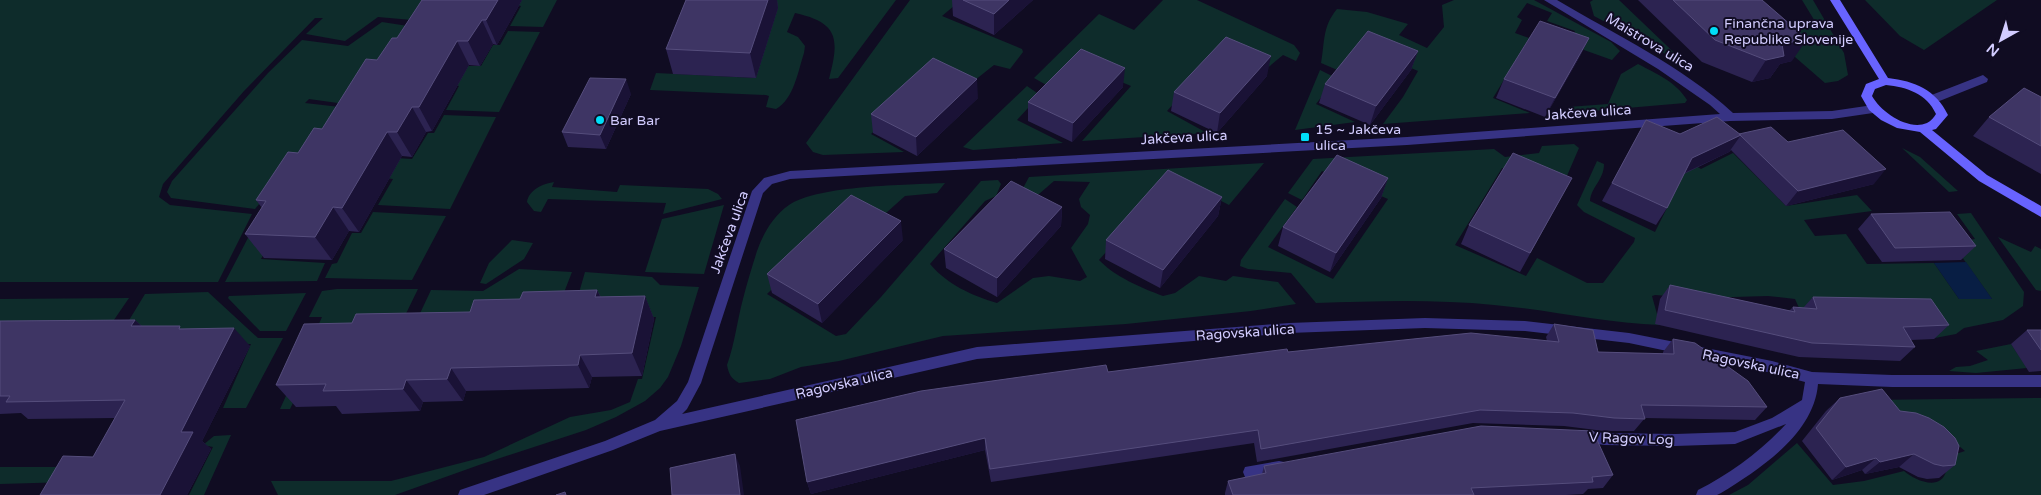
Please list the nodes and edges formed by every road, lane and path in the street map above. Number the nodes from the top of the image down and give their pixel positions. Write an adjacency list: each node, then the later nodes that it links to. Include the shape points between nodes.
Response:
1 (1548, 0): 7 (street, Maistrova ulica, via 1662,66)
2 (1835, 0): 4 (main road)
3 (1984, 79): 5 (street)
4 (1885, 81): 5 (main road, via 1911,86); 6 (main road, via 1867,87 1866,101)
5 (1933, 99): 8 (main road, via 1940,108 1940,122)
6 (1873, 109): 7 (street, Jakčeva ulica, via 1832,115); 8 (main road, via 1896,123)
7 (1730, 117): 13 (street, Jakčeva ulica, via 1407,141 790,175 768,181 758,191 694,383 682,405)
8 (1922, 128): 9 (main road, via 1983,178)
9 (2041, 212)
10 (1812, 378): 11 (street, Ragovska ulica); 12 (street); 13 (street, Ragovska ulica, via 1629,338 1526,326 1425,323 1290,328 976,353)
11 (2041, 381)
12 (1807, 404): 14 (street, V Ragov Log, via 1777,422 1735,438 1604,439); 18 (street, via 1792,427 1760,458 1722,486)
13 (659, 425): 17 (street, Ragovska ulica)
14 (1564, 434)
15 (1288, 465): 16 (street)
16 (1250, 472)
17 (465, 495)
18 (1703, 495)

